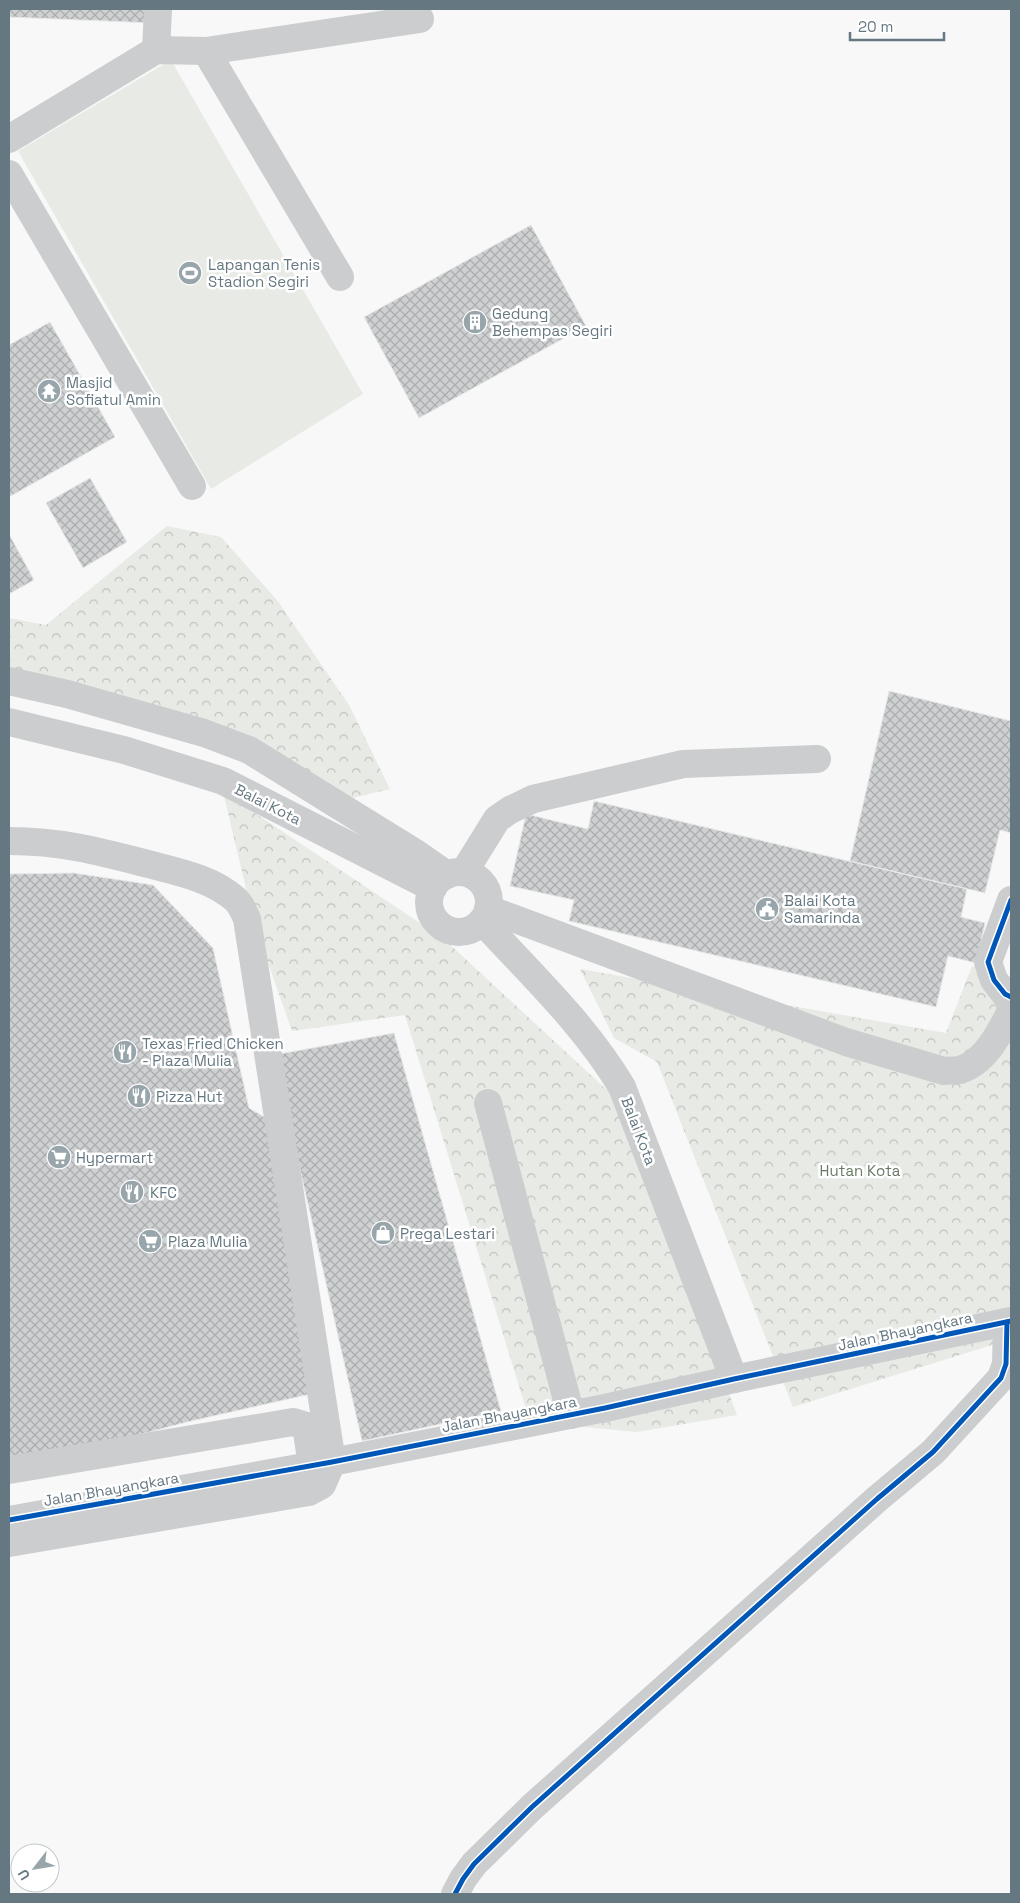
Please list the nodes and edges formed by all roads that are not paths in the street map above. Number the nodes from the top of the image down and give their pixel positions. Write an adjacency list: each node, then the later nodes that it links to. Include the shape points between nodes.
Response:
1 (158, 9): 3 (street)
2 (420, 19): 4 (street)
3 (156, 50): 4 (street); 5 (street)
4 (206, 51): 7 (street)
5 (9, 139)
6 (9, 174): 8 (street)
7 (340, 277)
8 (192, 486)
9 (9, 681): 13 (street, via 204,733 249,750)
10 (9, 722): 13 (street, Balai Kota, via 124,750 223,781)
11 (817, 759): 13 (street, via 683,764 533,800 497,819)
12 (9, 841): 22 (street, via 85,847 195,877 240,904 247,919 270,1058)
13 (455, 879): 15 (street, Balai Kota, via 487,892); 15 (street, via 429,904 439,925 462,932 469,930)
14 (1011, 900): 16 (street, via 988,962 994,980)
15 (485, 915): 17 (street, via 846,1042 944,1071 959,1070 983,1054 997,1038); 20 (street, Balai Kota, via 586,1033 622,1087)
16 (1011, 997)
17 (1011, 1011)
18 (488, 1103): 21 (street)
19 (1009, 1322): 20 (street, Jalan Bhayangkara); 26 (street, via 1006,1364 1001,1378 932,1452 532,1807 474,1864)
20 (734, 1379): 21 (street, Jalan Bhayangkara)
21 (571, 1415): 22 (street, Jalan Bhayangkara)
22 (322, 1464): 23 (street, via 306,1426 293,1422); 24 (street, Jalan Bhayangkara); 25 (street, via 322,1486 309,1492)
23 (9, 1470)
24 (9, 1520)
25 (9, 1543)
26 (455, 1894)

